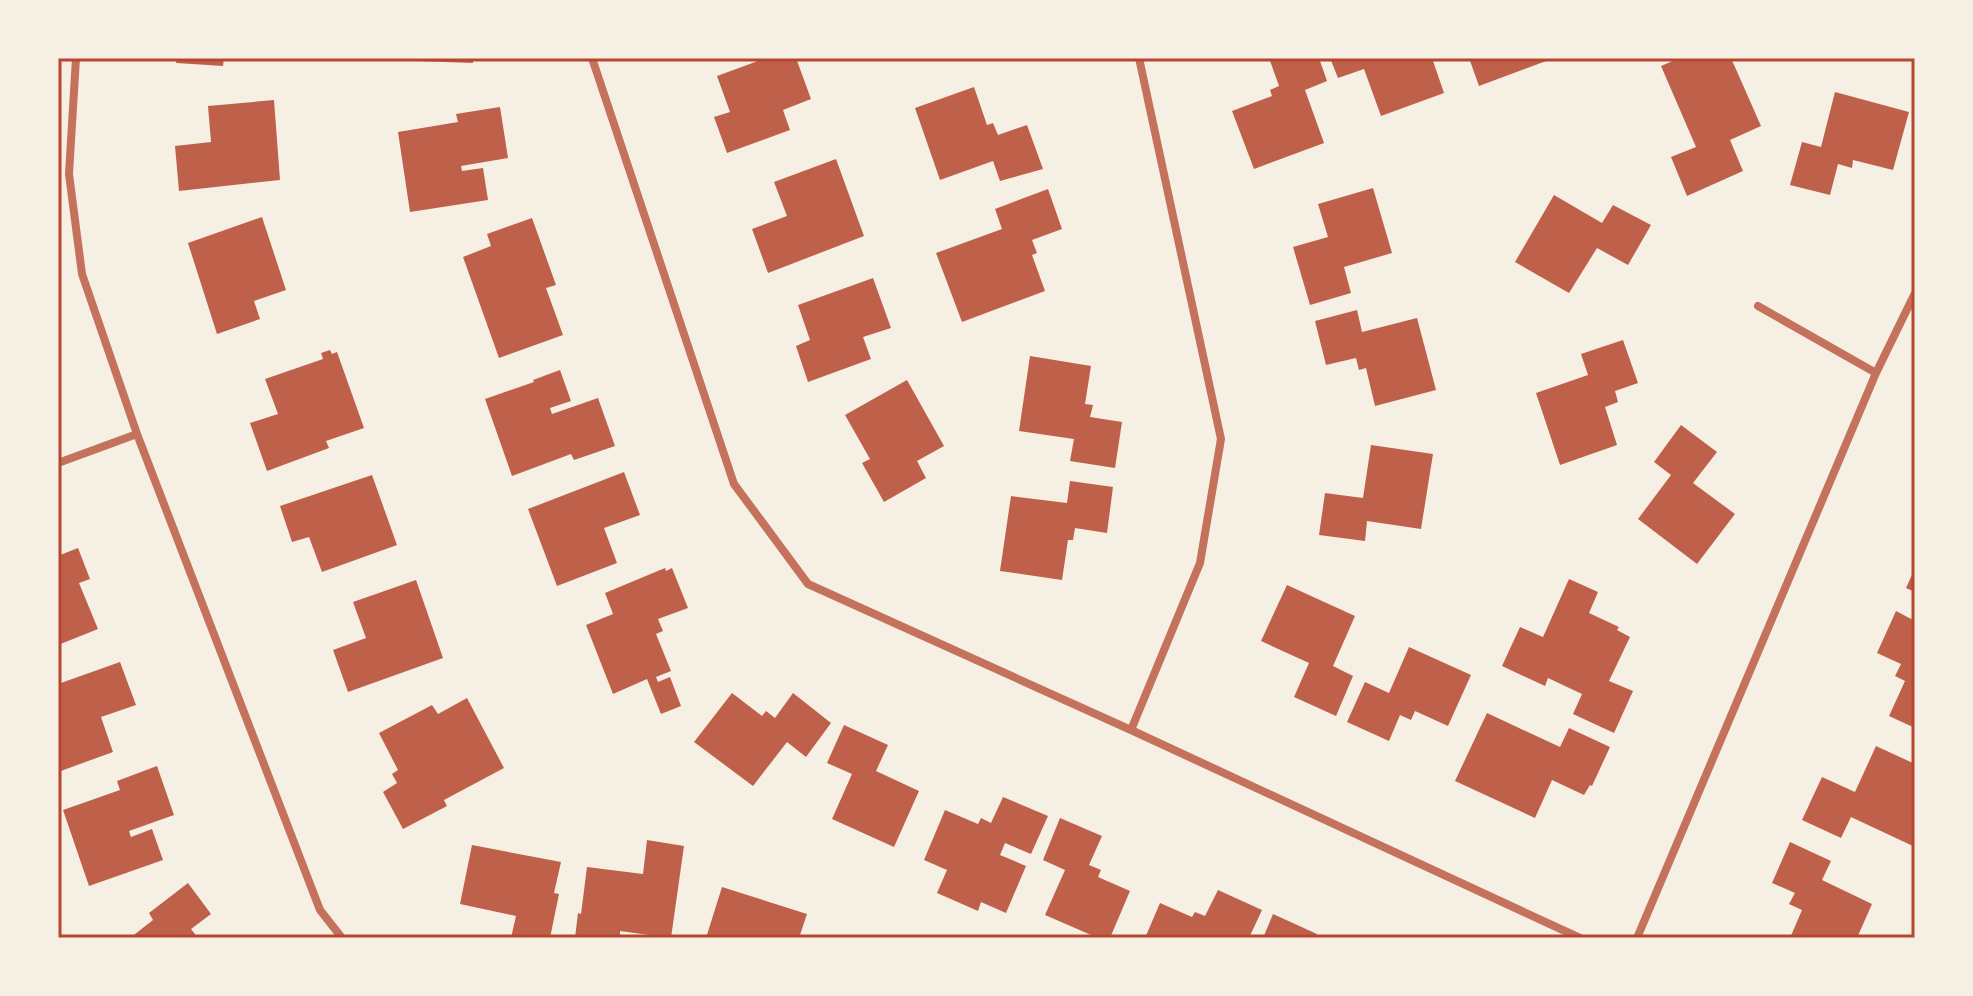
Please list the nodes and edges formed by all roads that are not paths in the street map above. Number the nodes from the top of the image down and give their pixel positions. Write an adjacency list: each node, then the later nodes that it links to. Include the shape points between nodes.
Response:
1 (76, 58): 7 (street, via 69,174 82,274)
2 (592, 58): 9 (street, via 734,484 808,584)
3 (1139, 58): 9 (street, via 1221,439 1200,563)
4 (1915, 293): 6 (street)
5 (1758, 306): 6 (street)
6 (1876, 373): 12 (street)
7 (137, 434): 8 (street); 10 (street, via 320,910)
8 (58, 463)
9 (1131, 730): 11 (street)
10 (342, 938)
11 (1580, 938)
12 (1637, 938)

